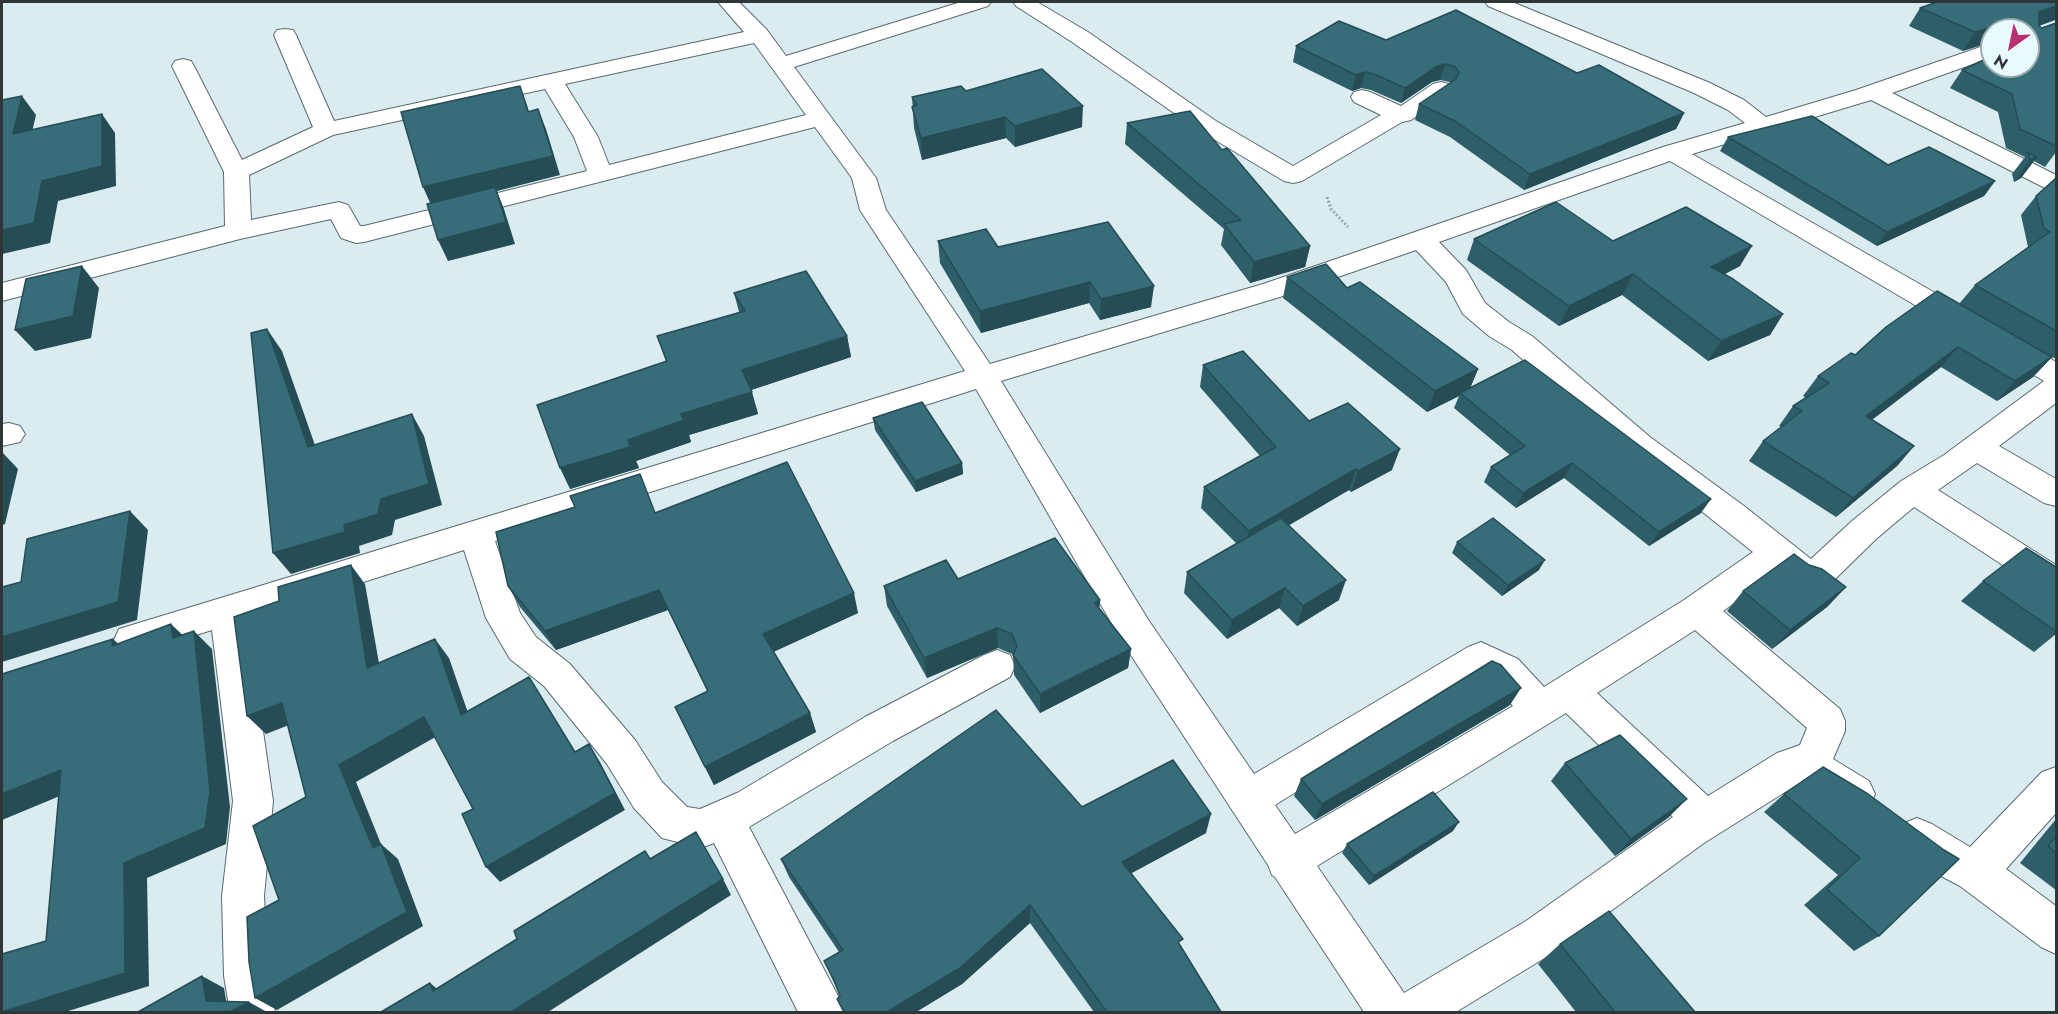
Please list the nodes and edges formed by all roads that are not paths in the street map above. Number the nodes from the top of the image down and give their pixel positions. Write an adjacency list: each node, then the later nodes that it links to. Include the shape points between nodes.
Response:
1 (728, 2): 6 (street)
2 (981, 2): 8 (street)
3 (1023, 2): 14 (street, via 1208,126 1293,176)
4 (1495, 2): 16 (street, via 1702,88 1736,105)
5 (285, 35): 17 (street)
6 (759, 35): 8 (street); 10 (street)
7 (1980, 54): 12 (street)
8 (782, 64): 15 (street)
9 (183, 66): 19 (street)
10 (551, 80): 17 (street); 20 (street, via 585,137)
11 (1441, 89): 14 (street)
12 (1872, 92): 16 (street); 21 (street)
13 (1362, 98): 14 (street)
14 (1399, 114)
15 (820, 118): 20 (street); 26 (street, via 864,178 873,210)
16 (1761, 124): 18 (street)
17 (326, 130): 19 (street)
18 (1672, 152): 23 (street); 25 (street)
19 (236, 172): 22 (street)
20 (601, 175): 22 (street, via 364,234 350,232 339,210)
21 (2056, 184)
22 (238, 231): 24 (street)
23 (1421, 239): 26 (street, via 1273,290); 32 (street, via 1456,276 1473,308 1522,343 1639,445)
24 (2, 292)
25 (2056, 375)
26 (983, 376): 31 (street); 41 (street, via 1136,632)
27 (2056, 388): 28 (street)
28 (1975, 447): 29 (street); 30 (street)
29 (1913, 490): 32 (street, via 1818,574 1804,574); 33 (street)
30 (2056, 494)
31 (476, 534): 35 (street); 42 (street, via 504,618 523,648 557,675 621,752 648,795 676,824 701,829)
32 (1777, 554): 34 (street)
33 (2056, 582)
34 (1697, 610): 38 (street); 39 (street, via 1826,721 1826,731)
35 (228, 612): 36 (street); 47 (street, via 253,801 243,896 246,976)
36 (104, 649)
37 (997, 666): 42 (street, via 879,729 751,806)
38 (1554, 700): 41 (street, via 1481,658); 43 (street); 44 (street)
39 (1810, 766): 43 (street, via 1791,766); 45 (street, via 1861,797 1935,851)
40 (2056, 786): 45 (street)
41 (1247, 800): 44 (street)
42 (723, 818): 48 (street)
43 (1706, 820): 50 (street, via 1541,936)
44 (1287, 861): 49 (street)
45 (1975, 872): 46 (street)
46 (2056, 932)
47 (252, 1012)
48 (822, 1012)
49 (1390, 1012)
50 (1415, 1012)

